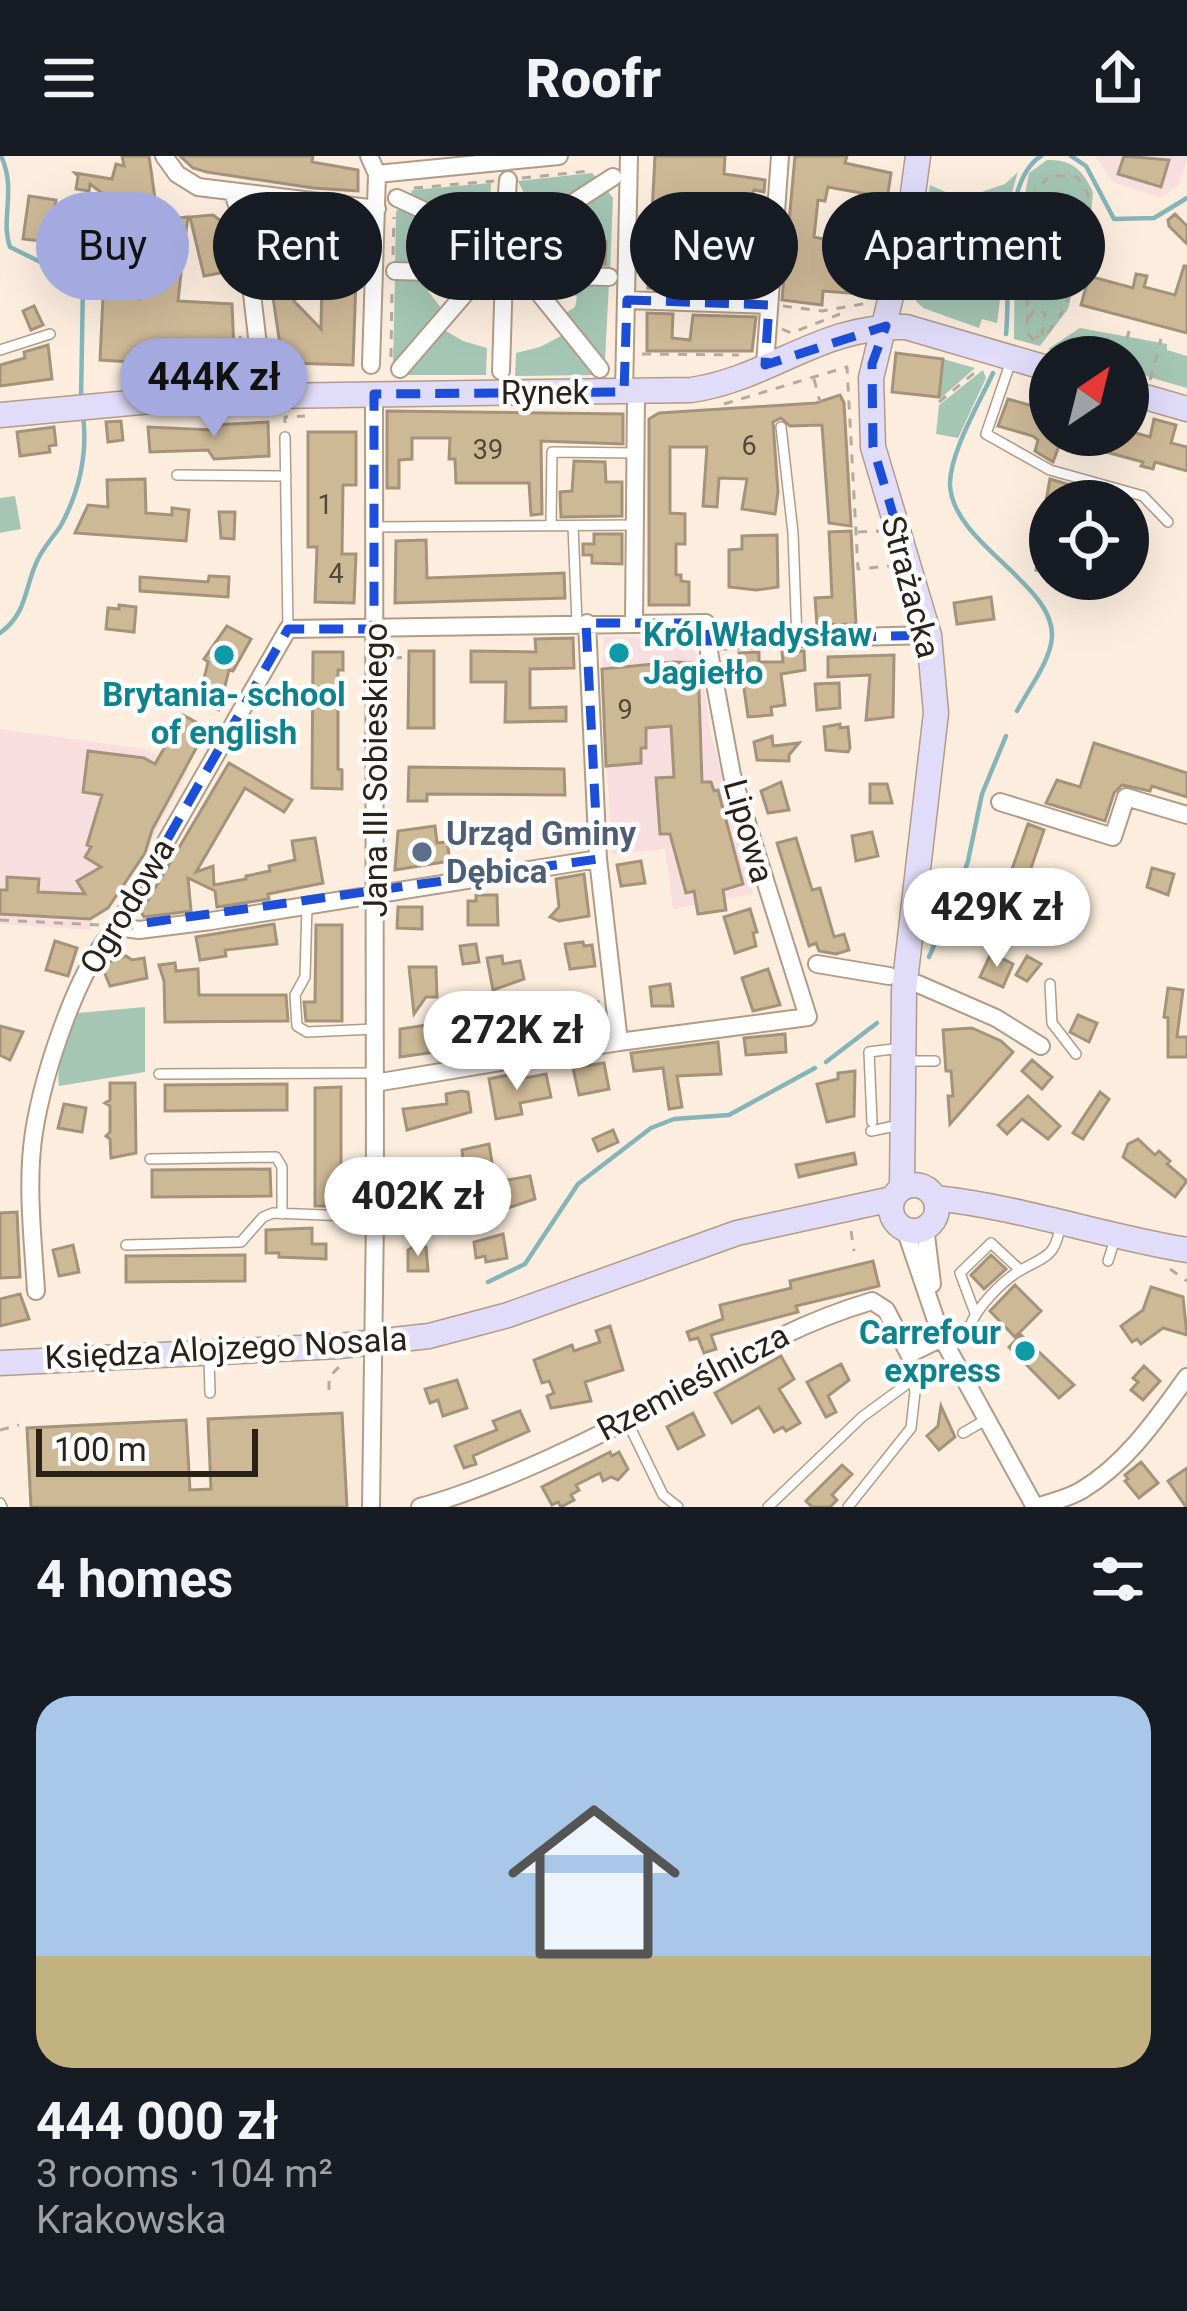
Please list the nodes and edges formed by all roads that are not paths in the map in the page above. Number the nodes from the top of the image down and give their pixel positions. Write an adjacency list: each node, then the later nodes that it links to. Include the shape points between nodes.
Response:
1 (164, 156): 9 (street, via 187,182)
2 (559, 156): 6 (street)
3 (629, 156): 23 (street, Rynek)
4 (780, 156): 24 (street)
5 (919, 156): 25 (street, Strażacka)
6 (373, 165): 13 (street)
7 (607, 177): 11 (street)
8 (508, 180): 10 (street)
9 (229, 192)
10 (507, 192)
11 (585, 192)
12 (382, 202): 13 (street)
13 (394, 203): 14 (street); 30 (street)
14 (406, 208)
15 (395, 271): 16 (street)
16 (406, 271)
17 (606, 277): 18 (street)
18 (609, 277)
19 (253, 300): 38 (street)
20 (468, 300): 33 (street)
21 (503, 300): 34 (street)
22 (536, 300): 32 (street)
23 (627, 300): 24 (street); 35 (street, Rynek)
24 (776, 310): 31 (street)
25 (886, 326): 28 (street); 31 (street, via 824,339); 55 (street, Strażacka, via 872,364 873,447)
26 (50, 334): 27 (lane)
27 (0, 350)
28 (1012, 358): 29 (street); 46 (lane, via 986,434 1050,470 1143,496)
29 (1029, 363)
30 (371, 365)
31 (765, 365): 35 (street, via 709,388)
32 (600, 369)
33 (395, 370)
34 (501, 371)
35 (630, 392): 37 (street, Rynek); 43 (street)
36 (1149, 392): 39 (street)
37 (374, 394): 38 (street, Rynek); 50 (street, Jana III Sobieskiego)
38 (264, 397): 40 (street, Rynek)
39 (1187, 409)
40 (0, 415)
41 (781, 427): 56 (lane)
42 (284, 436): 45 (lane)
43 (636, 453): 47 (street); 48 (lane, via 552,452)
44 (177, 475): 45 (lane)
45 (286, 476): 53 (lane)
46 (1168, 522)
47 (636, 525): 49 (lane); 52 (street)
48 (551, 526): 49 (lane); 50 (lane)
49 (573, 526): 51 (lane)
50 (374, 527): 54 (street, Jana III Sobieskiego)
51 (582, 622): 52 (street); 54 (street); 60 (street)
52 (634, 622): 57 (street, via 706,623)
53 (288, 629): 54 (street); 63 (street, Ogrodowa)
54 (374, 629): 61 (street, Jana III Sobieskiego)
55 (929, 634): 56 (street); 72 (street, Strażacka, via 937,713)
56 (797, 640): 57 (street)
57 (707, 641): 69 (street, Lipowa, via 732,775 808,1017)
58 (1000, 802): 59 (street, via 1113,837 1126,797)
59 (1187, 815)
60 (598, 859): 61 (street); 69 (street)
61 (375, 894): 62 (street); 68 (street, Jana III Sobieskiego)
62 (307, 905): 63 (street); 68 (lane, via 297,1026)
63 (117, 927): 88 (street, Ogrodowa, via 99,945 70,1008 34,1132)
64 (818, 964): 65 (street)
65 (889, 976)
66 (918, 984): 70 (street)
67 (1050, 984): 71 (lane, via 1052,1023)
68 (375, 1029): 75 (street, Jana III Sobieskiego)
69 (619, 1042): 75 (street)
70 (1041, 1046)
71 (1076, 1054)
72 (902, 1058): 73 (lane); 76 (street, Strażacka); 76 (lane, via 868,1052 871,1127); 78 (street, Strażacka)
73 (935, 1061)
74 (159, 1074): 75 (lane)
75 (375, 1078): 80 (street, Jana III Sobieskiego)
76 (902, 1125): 78 (street, Strażacka)
77 (150, 1159): 79 (lane, via 277,1157)
78 (914, 1208): 81 (street, Księdza Alojzego Nosala); 90 (street, Strażacka); 91 (street, Księdza Alojzego Nosala, via 737,1233 508,1315)
79 (282, 1214): 80 (lane); 83 (lane, via 262,1217 241,1242)
80 (375, 1217): 91 (street, Jana III Sobieskiego)
81 (1055, 1220): 82 (street, Księdza Alojzego Nosala); 87 (lane, via 1055,1246)
82 (1126, 1239): 84 (street, Księdza Alojzego Nosala); 85 (lane); 86 (street, Księdza Alojzego Nosala)
83 (126, 1245)
84 (1187, 1250)
85 (1108, 1261)
86 (1178, 1269)
87 (1020, 1270): 89 (lane); 89 (lane, via 991,1243 960,1273)
88 (36, 1291)
89 (975, 1313): 90 (lane, via 970,1325)
90 (939, 1329): 93 (street); 99 (street, Strażacka)
91 (374, 1343): 92 (street, Księdza Alojzego Nosala); 103 (street, Jana III Sobieskiego)
92 (208, 1351): 94 (street, Księdza Alojzego Nosala); 97 (lane)
93 (908, 1354): 96 (lane); 98 (street, Rzemieślnicza, via 886,1310 872,1301 761,1343)
94 (0, 1363)
95 (1187, 1377): 101 (street, via 1139,1441)
96 (911, 1381): 106 (lane); 107 (lane, via 911,1428)
97 (210, 1394)
98 (626, 1419): 102 (street, Rzemieślnicza); 105 (lane, via 663,1496)
99 (987, 1419): 100 (lane); 108 (street, Strażacka)
100 (963, 1432)
101 (1076, 1499): 108 (street)
102 (465, 1500): 104 (street, Rzemieślnicza)
103 (370, 1507)
104 (420, 1507)
105 (678, 1507)
106 (768, 1507)
107 (848, 1507)
108 (1036, 1507)

